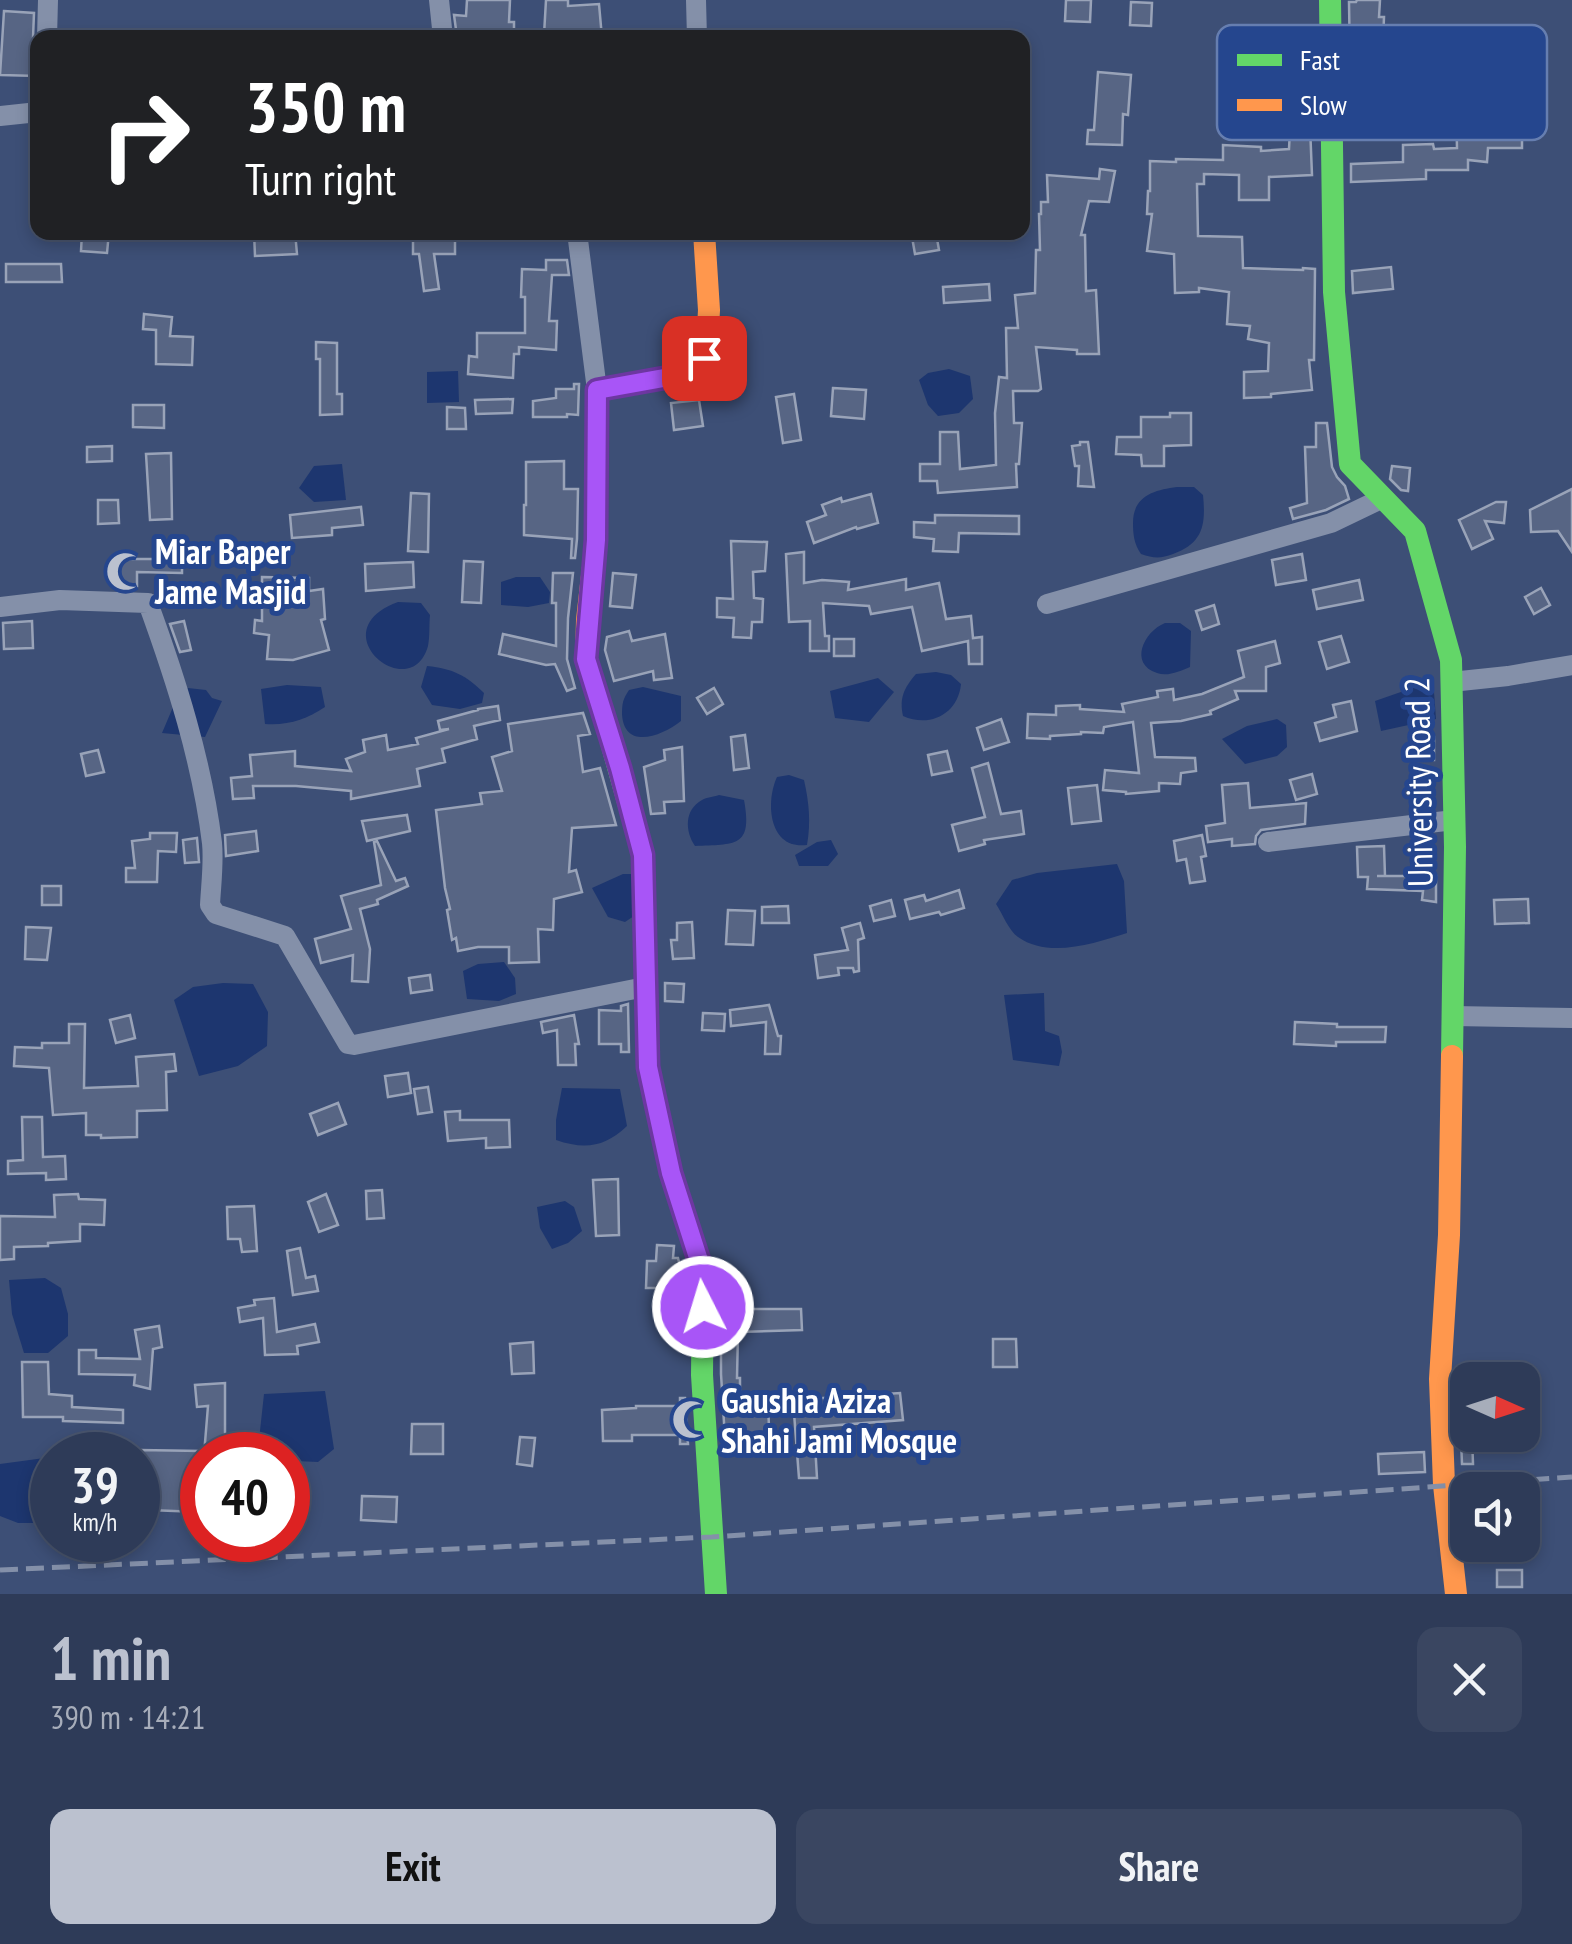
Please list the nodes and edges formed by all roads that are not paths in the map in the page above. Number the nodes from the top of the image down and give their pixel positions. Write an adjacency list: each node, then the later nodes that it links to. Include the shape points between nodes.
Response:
1 (48, 0): 6 (street)
2 (439, 0): 7 (street)
3 (696, 0): 8 (street)
4 (1330, 0): 5 (street, University Road 2)
5 (1330, 25)
6 (47, 30)
7 (441, 30)
8 (697, 30)
9 (30, 113): 10 (street)
10 (0, 116)
11 (1332, 140): 15 (street, University Road 2, via 1334,292 1350,464)
12 (578, 240): 14 (street)
13 (705, 240): 14 (street, via 704,358 686,374)
14 (597, 390): 22 (street, via 596,540 586,659 643,855)
15 (1383, 498): 16 (street, via 1331,523); 19 (street, University Road 2, via 1415,531 1451,660)
16 (1047, 604)
17 (0, 607): 22 (street, via 60,600 148,603 199,775 212,846 212,911 285,936 348,1044)
18 (1572, 666): 19 (street)
19 (1451, 682): 20 (street, University Road 2)
20 (1454, 820): 21 (street); 23 (street, University Road 2)
21 (1268, 842)
22 (644, 987): 25 (street, via 648,1067 671,1173 703,1273 702,1375)
23 (1453, 1016): 24 (street); 26 (street, University Road 2, via 1440,1379)
24 (1572, 1018)
25 (716, 1594)
26 (1456, 1594)

